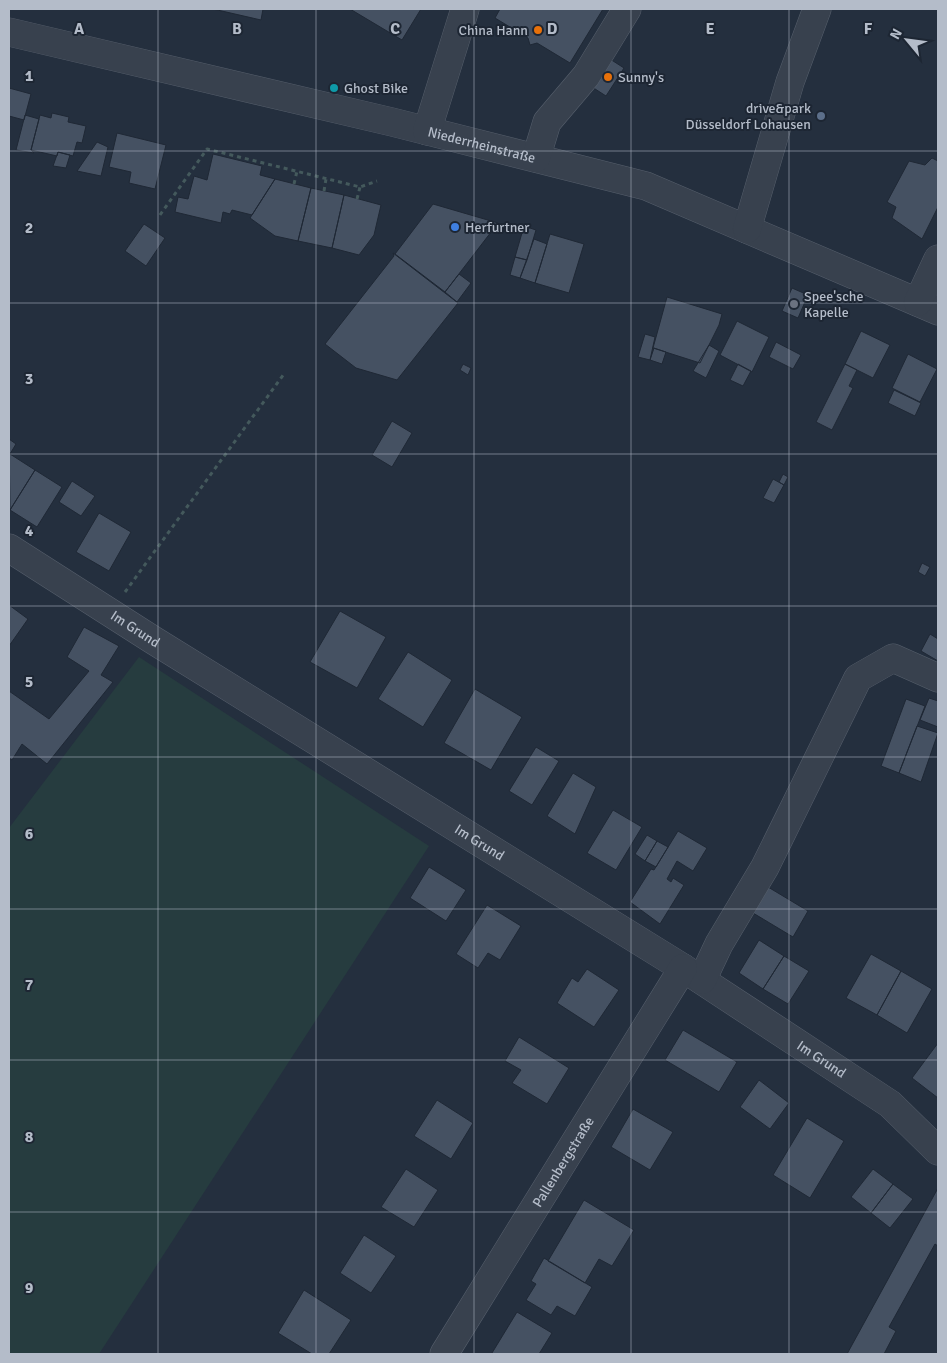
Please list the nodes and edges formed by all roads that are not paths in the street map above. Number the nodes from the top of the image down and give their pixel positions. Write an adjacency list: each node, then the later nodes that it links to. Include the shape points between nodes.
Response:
1 (465, 9): 5 (street)
2 (627, 9): 6 (street, via 586,76 547,122)
3 (817, 9): 7 (street, via 793,74)
4 (9, 32): 5 (street, Niederrheinstraße)
5 (427, 131): 6 (street, Niederrheinstraße)
6 (536, 158): 7 (street, Niederrheinstraße, via 646,186)
7 (747, 229): 9 (street, Niederrheinstraße)
8 (938, 259): 9 (street)
9 (928, 306)
10 (9, 548): 12 (street, Im Grund)
11 (938, 678): 12 (street, Pallenbergstraße, via 893,658 858,678 766,867 719,944)
12 (692, 974): 13 (street, Im Grund, via 890,1104); 14 (street, Pallenbergstraße)
13 (938, 1151)
14 (444, 1354)

